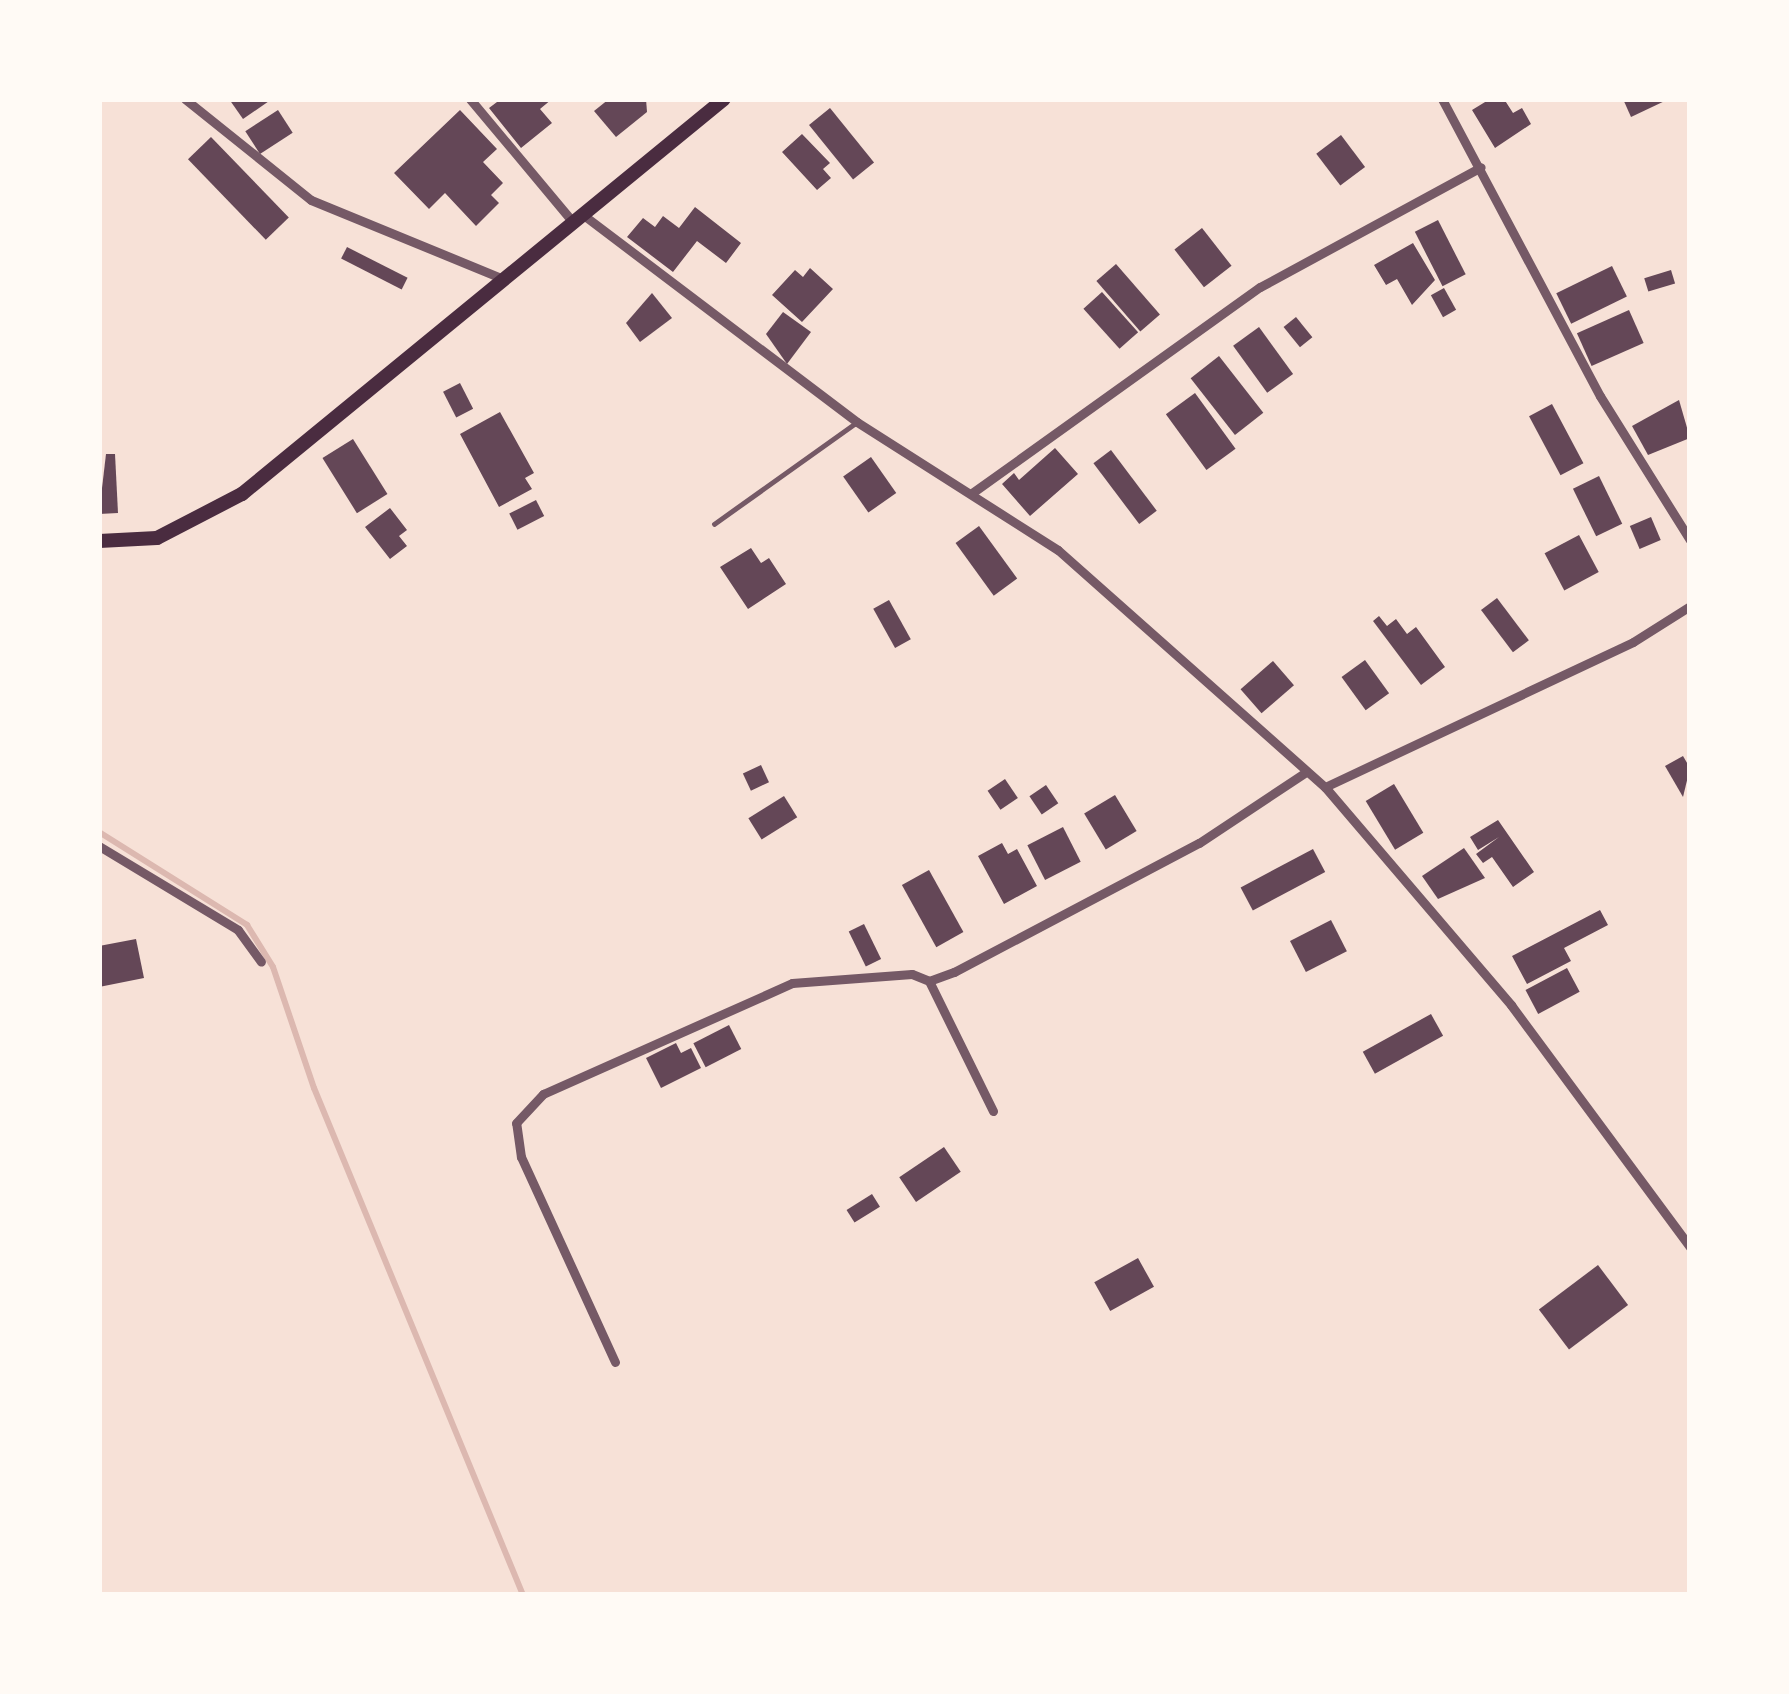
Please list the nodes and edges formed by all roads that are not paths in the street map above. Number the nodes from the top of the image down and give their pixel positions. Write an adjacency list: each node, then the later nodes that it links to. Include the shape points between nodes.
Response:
1 (185, 99): 7 (street, via 290,188)
2 (470, 99): 6 (street)
3 (724, 99): 6 (main road)
4 (1442, 99): 5 (street)
5 (1481, 167): 9 (street, via 1260,287); 11 (street, via 1600,396)
6 (578, 218): 7 (main road); 8 (street)
7 (504, 279): 12 (main road, via 242,494 158,538)
8 (857, 422): 9 (street); 10 (lane)
9 (972, 493): 14 (street, via 1078,566)
10 (714, 524)
11 (1690, 540)
12 (99, 542)
13 (1690, 606): 15 (street, via 1634,642)
14 (1306, 772): 15 (street); 18 (street, via 1199,843)
15 (1325, 788): 20 (street, via 1511,1005)
16 (99, 847): 17 (street, via 238,930)
17 (261, 962)
18 (929, 981): 19 (street); 21 (street, via 891,974 792,983 757,995 543,1094 516,1123 521,1156 590,1292)
19 (993, 1111)
20 (1690, 1247)
21 (615, 1362)

